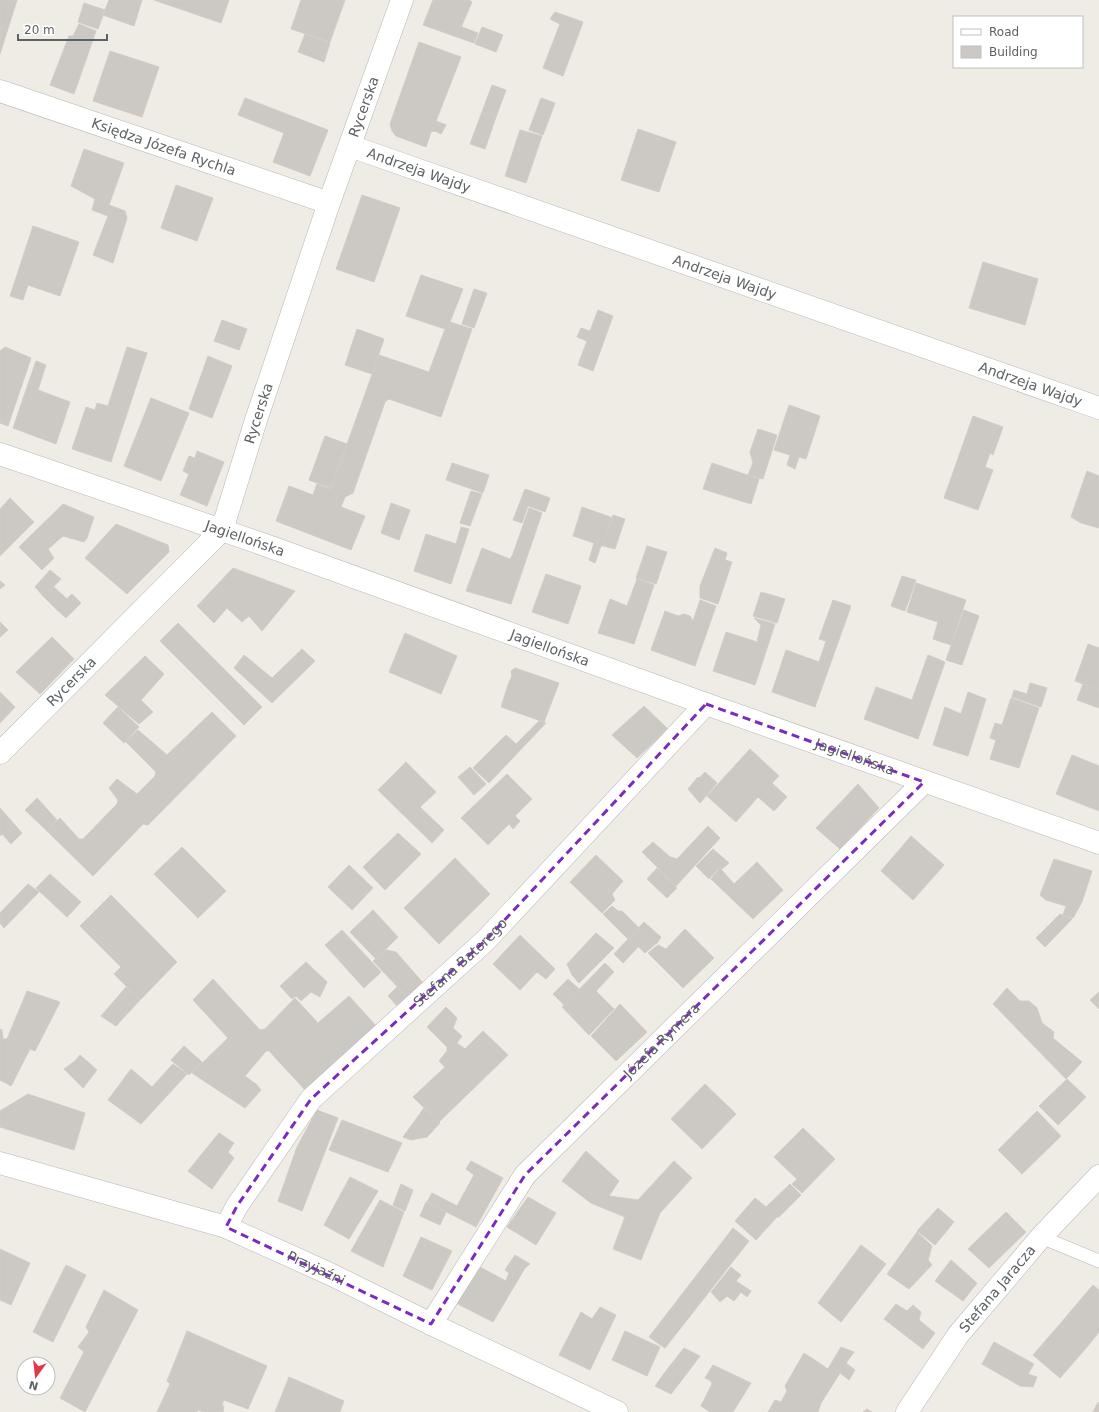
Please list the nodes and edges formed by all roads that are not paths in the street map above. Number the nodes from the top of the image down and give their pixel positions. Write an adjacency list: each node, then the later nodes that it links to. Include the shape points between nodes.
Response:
1 (402, 0): 3 (street, Rycerska)
2 (0, 91): 4 (street, Księdza Józefa Rychla)
3 (350, 146): 4 (street, Rycerska); 5 (street, Andrzeja Wajdy)
4 (329, 203): 7 (street, Rycerska)
5 (1099, 408)
6 (0, 454): 7 (street, Jagiellońska)
7 (222, 530): 8 (street, Jagiellońska); 9 (street, Rycerska)
8 (706, 704): 10 (street, Jagiellońska); 14 (street, Stefana Batorego, via 486,940 311,1099 237,1206)
9 (0, 753)
10 (924, 782): 11 (street, Jagiellońska); 17 (street, Józefa Rymera, via 525,1175)
11 (1099, 843)
12 (0, 1163): 14 (street, Przyjaźni)
13 (1099, 1176): 15 (street, Stefana Jaracza)
14 (226, 1227): 17 (street, Przyjaźni)
15 (1041, 1237): 16 (lane); 19 (street, Stefana Jaracza, via 958,1335)
16 (1099, 1260)
17 (431, 1324): 18 (street, Przyjaźni)
18 (616, 1412)
19 (907, 1412)

